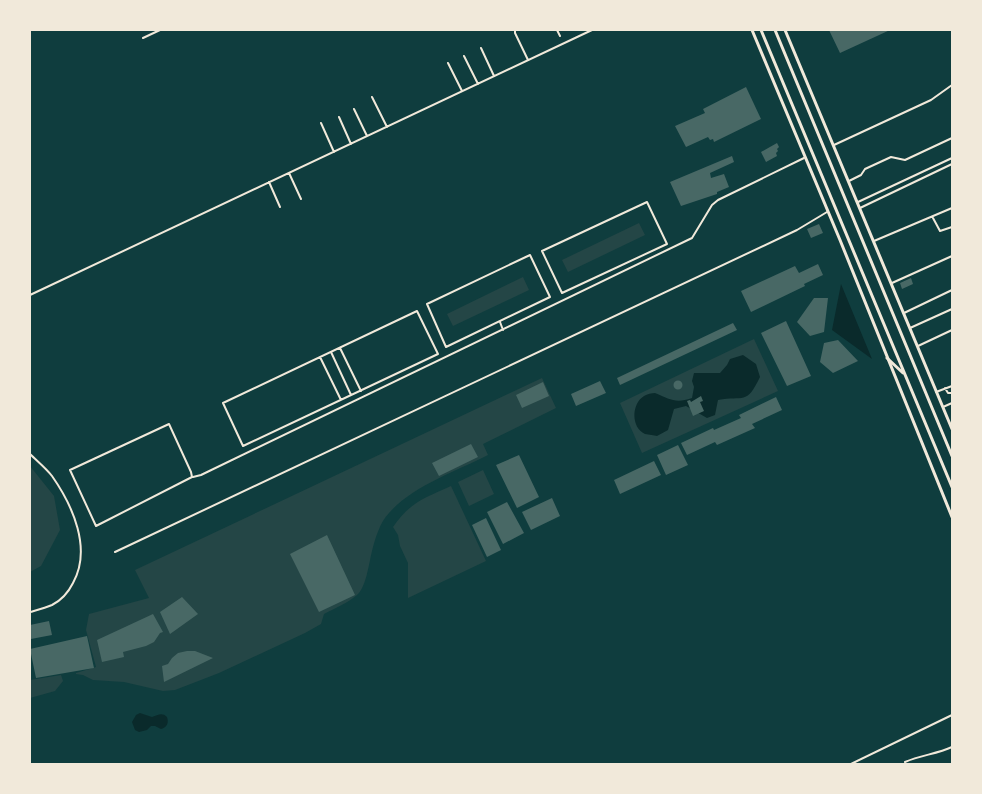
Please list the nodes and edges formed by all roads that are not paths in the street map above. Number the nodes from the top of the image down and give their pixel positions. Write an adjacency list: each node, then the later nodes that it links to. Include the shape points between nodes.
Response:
1 (160, 30): 10 (street)
2 (515, 30): 13 (street)
3 (557, 30): 9 (street)
4 (592, 30): 13 (street)
5 (752, 30): 29 (main road)
6 (761, 30): 61 (main road)
7 (775, 30): 77 (main road)
8 (786, 30): 27 (main road)
9 (560, 36)
10 (143, 38)
11 (480, 48): 15 (street)
12 (464, 56): 16 (street)
13 (528, 60): 15 (street)
14 (448, 63): 18 (street)
15 (494, 76): 16 (street)
16 (478, 84): 18 (street)
17 (952, 85): 27 (street, via 932,100)
18 (462, 91): 23 (street)
19 (372, 97): 23 (street)
20 (354, 109): 24 (street)
21 (339, 117): 26 (street)
22 (321, 123): 28 (street)
23 (387, 127): 24 (street)
24 (367, 136): 26 (street)
25 (952, 138): 33 (street, via 905,160 891,158 865,169)
26 (351, 144): 28 (street)
27 (834, 145): 33 (main road)
28 (334, 152): 32 (street)
29 (804, 158): 40 (main road); 46 (street, via 718,200 692,238)
30 (952, 158): 36 (street)
31 (952, 164): 38 (street)
32 (289, 173): 34 (street); 35 (street)
33 (849, 181): 36 (main road)
34 (269, 182): 37 (street); 49 (street)
35 (301, 199)
36 (858, 202): 38 (main road)
37 (280, 207)
38 (860, 208): 43 (main road)
39 (952, 208): 41 (street)
40 (827, 212): 60 (main road); 83 (street, via 788,234)
41 (933, 217): 42 (street, via 940,231); 43 (street)
42 (952, 227)
43 (874, 241): 47 (main road)
44 (952, 256): 47 (street)
45 (614, 269): 45 (street, via 667,244 647,202 542,251 562,293); 46 (street)
46 (618, 276): 54 (street)
47 (892, 283): 51 (main road)
48 (952, 290): 51 (street)
49 (30, 295)
50 (952, 309): 53 (street)
51 (904, 313): 53 (main road)
52 (500, 322): 52 (street, via 446,346 427,304 530,255 550,297); 54 (street)
53 (910, 328): 56 (main road)
54 (504, 330): 67 (street)
55 (952, 330): 56 (street)
56 (918, 346): 69 (main road)
57 (340, 348): 58 (street); 62 (street, via 417,311 438,354); 66 (street)
58 (331, 352): 59 (street); 71 (street)
59 (320, 357): 72 (street); 72 (street, via 223,403 243,446)
60 (887, 358): 61 (main road); 80 (main road)
61 (905, 375): 79 (main road)
62 (375, 384): 63 (street); 67 (street)
63 (371, 386): 66 (street); 68 (street)
64 (952, 386): 65 (street)
65 (945, 388): 69 (street); 70 (street)
66 (361, 390): 71 (street)
67 (378, 391): 68 (street)
68 (374, 392): 78 (street)
69 (936, 392): 74 (main road)
70 (952, 393)
71 (351, 395): 72 (street)
72 (341, 400)
73 (952, 403): 74 (street)
74 (943, 407): 75 (main road)
75 (952, 429)
76 (30, 454): 84 (street, via 51,475 62,492 76,523 82,555 79,573 64,597)
77 (952, 456)
78 (192, 478): 78 (street, via 96,526 70,470 168,424)
79 (952, 487)
80 (941, 492): 81 (main road); 82 (main road)
81 (952, 512)
82 (952, 517)
83 (115, 552)
84 (30, 612)
85 (952, 715): 88 (street)
86 (952, 747): 87 (street)
87 (905, 762)
88 (851, 764)

